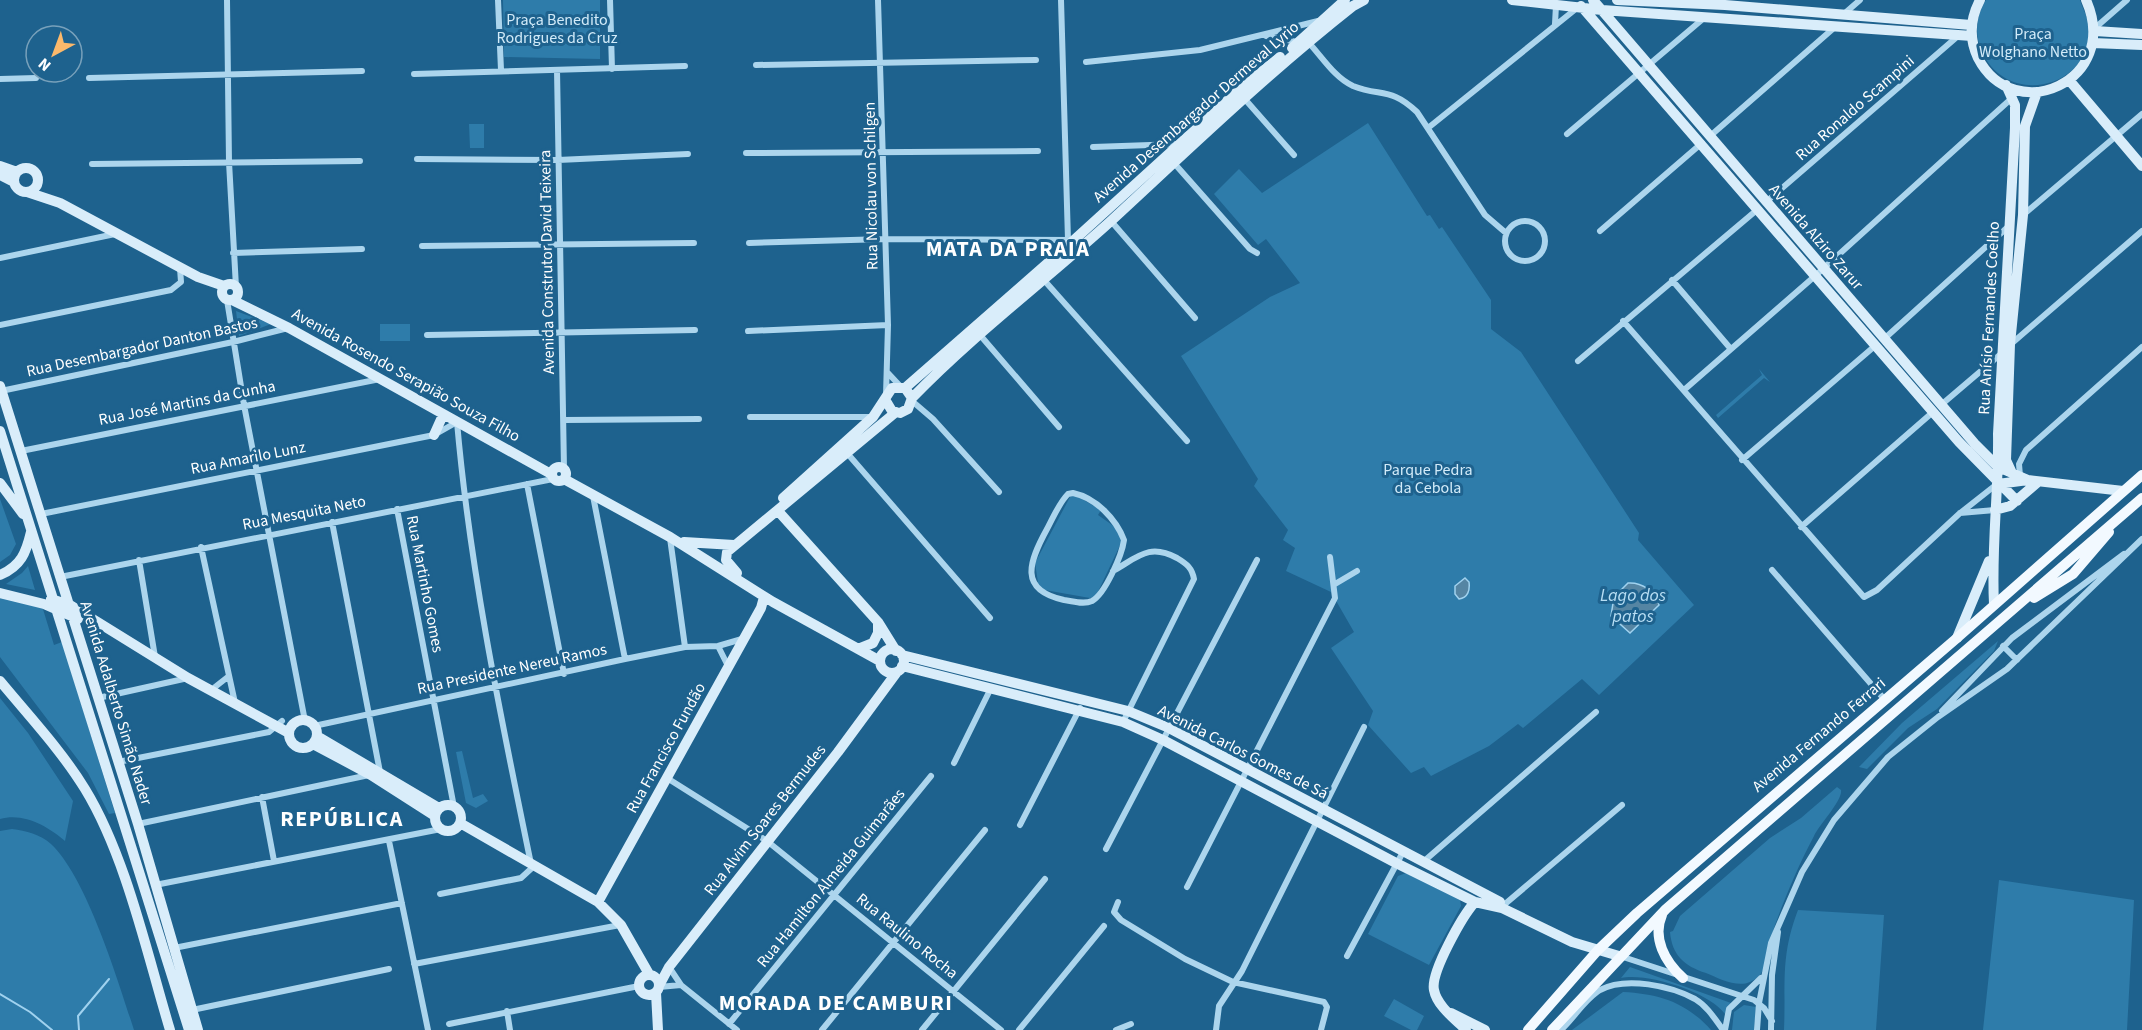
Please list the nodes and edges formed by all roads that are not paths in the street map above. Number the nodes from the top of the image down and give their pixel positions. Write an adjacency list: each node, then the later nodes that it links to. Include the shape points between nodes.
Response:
1 (227, 0): 42 (street)
2 (498, 0): 39 (street)
3 (610, 0): 38 (street)
4 (878, 0): 33 (street, Rua Nicolau von Schilgen)
5 (1061, 0): 89 (street)
6 (1345, 0): 21 (street, Avenida Desembargador Dermeval Lyrio)
7 (1364, 0): 29 (street, Avenida Desembargador Dermeval Lyrio)
8 (1512, 0): 17 (street)
9 (1593, 0): 18 (street, Avenida Alziro Zarur)
10 (1623, 0): 16 (street)
11 (1860, 0): 20 (street)
12 (1980, 0): 24 (street)
13 (2086, 0): 25 (street)
14 (2127, 0): 25 (street)
15 (1582, 3): 17 (street); 18 (street); 22 (street); 44 (street, Avenida Alziro Zarur)
16 (1728, 3): 20 (street)
17 (1556, 5): 22 (street)
18 (1602, 10): 19 (street); 36 (street, Avenida Alziro Zarur)
19 (1707, 15): 23 (street); 36 (street)
20 (1843, 15): 24 (street)
21 (1322, 20): 28 (street); 29 (street, Avenida Desembargador Dermeval Lyrio)
22 (1556, 24): 54 (street)
23 (1836, 27): 27 (street); 57 (street)
24 (1971, 29): 27 (street); 49 (street, via 1982,65)
25 (2095, 30): 26 (street); 30 (street)
26 (2142, 34)
27 (1959, 35): 80 (street, Rua Ronaldo Scampini)
28 (1262, 36): 29 (street); 34 (street, via 1200,50)
29 (1304, 43): 51 (street, Avenida Desembargador Dermeval Lyrio); 54 (street, via 1352,86 1404,99)
30 (2093, 43): 31 (street); 48 (street, via 2088,57)
31 (2142, 45)
32 (1036, 60): 33 (street)
33 (882, 62): 35 (street); 64 (street, Rua Nicolau von Schilgen)
34 (1086, 63)
35 (756, 65)
36 (1652, 65): 44 (street); 57 (street, Avenida Alziro Zarur)
37 (685, 66): 38 (street)
38 (612, 69): 40 (street)
39 (501, 70): 40 (street); 43 (street)
40 (556, 70): 69 (street, Avenida Construtor David Teixeira)
41 (362, 71): 42 (street)
42 (228, 74): 46 (street); 71 (street)
43 (414, 74)
44 (1640, 74): 55 (street); 60 (street, Avenida Alziro Zarur)
45 (24, 78): 47 (street)
46 (89, 78)
47 (0, 79)
48 (2069, 80): 50 (street); 56 (street)
49 (2006, 85): 50 (street); 52 (street, Rua Anísio Fernandes Coelho)
50 (2037, 92): 81 (street, Rua Anísio Fernandes Coelho, via 2025,126)
51 (1241, 94): 59 (street, Avenida Desembargador Dermeval Lyrio); 66 (street); 68 (street, Avenida Desembargador Dermeval Lyrio)
52 (2013, 97): 83 (street, Rua Anísio Fernandes Coelho); 99 (street)
53 (2142, 114): 56 (street)
54 (1428, 128): 86 (street, via 1485,215)
55 (1567, 134)
56 (2117, 136): 74 (street); 81 (street)
57 (1709, 137): 60 (street); 80 (street, Avenida Alziro Zarur)
58 (1152, 143): 59 (street); 61 (street); 68 (street)
59 (1180, 144): 68 (street, Avenida Desembargador Dermeval Lyrio)
60 (1700, 144): 80 (street, Avenida Alziro Zarur); 84 (street)
61 (1093, 147)
62 (1038, 151): 64 (street)
63 (746, 153): 64 (street)
64 (883, 153): 88 (street, Rua Nicolau von Schilgen)
65 (688, 154): 69 (street)
66 (1294, 155)
67 (417, 159): 69 (street)
68 (1171, 159): 82 (street, Avenida Desembargador Dermeval Lyrio); 96 (street)
69 (558, 160): 93 (street, Avenida Construtor David Teixeira)
70 (360, 161): 71 (street)
71 (229, 162): 72 (street); 95 (street)
72 (92, 164)
73 (0, 166): 76 (street)
74 (2142, 166)
75 (0, 175): 76 (street)
76 (16, 177): 77 (street, via 27,168); 78 (street, via 20,190)
77 (37, 178): 78 (street, via 36,186); 79 (street, Avenida Rosendo Serapião Souza Filho)
78 (27, 192): 79 (street, Avenida Rosendo Serapião Souza Filho)
79 (60, 203): 87 (street, Avenida Rosendo Serapião Souza Filho)
80 (1761, 206): 99 (street, Avenida Alziro Zarur); 100 (street, Avenida Alziro Zarur); 102 (street, Rua Ronaldo Scampini)
81 (2023, 215): 103 (street, Rua Anísio Fernandes Coelho)
82 (1108, 216): 89 (street, Avenida Desembargador Dermeval Lyrio); 101 (street, Avenida Desembargador Dermeval Lyrio); 106 (street)
83 (2010, 225): 103 (street, Rua Anísio Fernandes Coelho); 117 (street)
84 (1600, 231)
85 (2142, 231): 118 (street)
86 (1506, 233): 86 (street, via 1505,246 1515,258 1531,261 1544,250 1545,235 1534,223 1516,222)
87 (116, 234): 97 (street); 98 (street, Avenida Rosendo Serapião Souza Filho)
88 (886, 239): 89 (street); 91 (street); 108 (street, Rua Nicolau von Schilgen)
89 (1071, 240): 111 (street, Avenida Desembargador Dermeval Lyrio)
90 (694, 243): 93 (street)
91 (749, 243)
92 (422, 246): 93 (street)
93 (559, 246): 114 (street, Avenida Construtor David Teixeira)
94 (362, 249): 95 (street)
95 (234, 253): 104 (street)
96 (1257, 253)
97 (0, 258)
98 (180, 268): 104 (street, Avenida Rosendo Serapião Souza Filho); 109 (street, via 181,282 171,291)
99 (1824, 268): 100 (street); 117 (street, Avenida Alziro Zarur)
100 (1815, 276): 117 (street, Avenida Alziro Zarur); 120 (street)
101 (1043, 279): 111 (street, Avenida Desembargador Dermeval Lyrio); 144 (street)
102 (1672, 280): 107 (street, Rua Ronaldo Scampini); 120 (street)
103 (2011, 284): 105 (street, Rua Anísio Fernandes Coelho)
104 (230, 290): 110 (street, Avenida Rosendo Serapião Souza Filho); 116 (street)
105 (2010, 302): 118 (street, Rua Anísio Fernandes Coelho); 121 (street, Rua Anísio Fernandes Coelho)
106 (1195, 318)
107 (1623, 321): 122 (street, Rua Ronaldo Scampini); 129 (street)
108 (888, 325): 113 (street); 124 (street, Rua Nicolau von Schilgen)
109 (0, 326)
110 (289, 328): 116 (street, Rua Desembargador Danton Bastos); 123 (street, Avenida Rosendo Serapião Souza Filho)
111 (980, 329): 127 (street, Avenida Desembargador Dermeval Lyrio); 132 (street, Avenida Desembargador Dermeval Lyrio); 140 (street)
112 (694, 330): 114 (street)
113 (748, 331)
114 (563, 333): 115 (street); 138 (street, Avenida Construtor David Teixeira)
115 (427, 335)
116 (233, 342): 128 (street, Rua Desembargador Danton Bastos); 131 (street)
117 (1879, 343): 133 (street, Avenida Alziro Zarur); 148 (street)
118 (2010, 344): 153 (street, Rua Anísio Fernandes Coelho, via 2006,460)
119 (2142, 347): 153 (street, via 2026,450 2019,464)
120 (1730, 348): 129 (street)
121 (2002, 353): 133 (street); 142 (street, Rua Anísio Fernandes Coelho)
122 (1578, 361)
123 (365, 370): 125 (street, Avenida Rosendo Serapião Souza Filho); 126 (street)
124 (886, 372): 127 (street); 130 (street, Rua Nicolau von Schilgen)
125 (380, 379): 126 (street, Rua José Martins da Cunha); 134 (street, Avenida Rosendo Serapião Souza Filho)
126 (359, 384): 131 (street, Rua José Martins da Cunha)
127 (903, 387): 130 (street, Avenida Desembargador Dermeval Lyrio, via 892,388); 132 (street)
128 (1, 388): 146 (street, Avenida Adalberto Simão Nader)
129 (1684, 390): 148 (street)
130 (886, 398): 132 (street, via 889,408); 136 (street, Avenida Desembargador Dermeval Lyrio)
131 (244, 405): 146 (street, Rua José Martins da Cunha); 150 (street)
132 (907, 405): 147 (street, Avenida Desembargador Dermeval Lyrio); 159 (street, via 933,420)
133 (1937, 409): 145 (street, Avenida Alziro Zarur); 156 (street, Avenida Alziro Zarur); 171 (street)
134 (443, 415): 139 (street, Avenida Rosendo Serapião Souza Filho); 143 (street)
135 (750, 417): 136 (street)
136 (873, 417): 170 (street, Avenida Desembargador Dermeval Lyrio, via 778,503)
137 (699, 419): 138 (street)
138 (564, 420): 151 (street, Avenida Construtor David Teixeira, via 565,454)
139 (458, 422): 143 (street, Rua Amarilo Lunz); 151 (street, Avenida Rosendo Serapião Souza Filho); 160 (street)
140 (1059, 428)
141 (0, 430): 168 (street, Avenida Adalberto Simão Nader)
142 (1998, 434): 145 (street, via 1990,443); 149 (street, Rua Anísio Fernandes Coelho)
143 (434, 435): 150 (street, Rua Amarilo Lunz)
144 (1186, 441)
145 (1976, 444): 149 (street, Avenida Alziro Zarur)
146 (21, 451): 167 (street, Avenida Adalberto Simão Nader)
147 (847, 453): 165 (street, Avenida Desembargador Dermeval Lyrio); 197 (street)
148 (1742, 460): 171 (street)
149 (1998, 466): 153 (street, Avenida Alziro Zarur); 156 (street, Rua Anísio Fernandes Coelho)
150 (258, 469): 167 (street, Rua Amarilo Lunz); 173 (street)
151 (559, 473): 155 (street, Rua Mesquita Neto); 157 (street, Avenida Rosendo Serapião Souza Filho)
152 (2142, 475): 158 (main road, Avenida Fernando Ferrari)
153 (2025, 478): 156 (street); 158 (street); 162 (street)
154 (0, 483): 168 (street)
155 (527, 484): 160 (street, Rua Mesquita Neto); 213 (street)
156 (1998, 484): 162 (street, Avenida Alziro Zarur); 164 (street, Rua Anísio Fernandes Coelho); 166 (street)
157 (588, 490): 174 (street, Avenida Rosendo Serapião Souza Filho); 208 (street)
158 (2123, 491): 192 (main road, Avenida Fernando Ferrari)
159 (999, 492)
160 (464, 496): 163 (street, Rua Mesquita Neto); 219 (street)
161 (2142, 498): 194 (main road, Avenida Fernando Ferrari, via 2117,519 2097,549 2073,574)
162 (2017, 501): 164 (street)
163 (397, 508): 169 (street, Rua Mesquita Neto); 224 (street, Rua Martinho Gomes)
164 (1995, 510): 166 (street); 179 (street, Rua Anísio Fernandes Coelho)
165 (778, 511): 170 (street, Avenida Desembargador Dermeval Lyrio); 198 (street)
166 (1959, 513): 171 (street, via 1864,597)
167 (41, 514): 187 (street, Avenida Adalberto Simão Nader)
168 (27, 519): 172 (street, Avenida Adalberto Simão Nader)
169 (332, 522): 173 (street, Rua Mesquita Neto); 230 (street)
170 (765, 522): 176 (street, Avenida Desembargador Dermeval Lyrio)
171 (1801, 527)
172 (31, 531): 186 (street, via 25,554 16,566); 191 (street, Avenida Adalberto Simão Nader)
173 (269, 533): 177 (street, Rua Mesquita Neto); 236 (street)
174 (670, 537): 176 (street, Avenida Rosendo Serapião Souza Filho, via 694,544); 190 (street, Avenida Rosendo Serapião Souza Filho); 205 (street)
175 (2142, 539): 178 (street)
176 (734, 545): 190 (street, via 726,557 729,565)
177 (201, 547): 181 (street, Rua Mesquita Neto); 214 (street)
178 (2127, 552): 195 (street); 199 (street)
179 (1991, 556): 192 (street, Rua Anísio Fernandes Coelho); 201 (street, Rua Anísio Fernandes Coelho)
180 (1330, 558): 188 (street)
181 (139, 560): 187 (street, Rua Mesquita Neto); 207 (street)
182 (1257, 560): 235 (street)
183 (1772, 570): 226 (street)
184 (1357, 571): 188 (street)
185 (1113, 572): 185 (street, via 1098,596 1085,603 1048,596 1038,590 1033,558 1068,494 1080,494 1096,504 1120,531 1123,547); 227 (street, via 1146,552 1158,550 1185,562 1194,579)
186 (0, 575)
187 (60, 577): 193 (street, Avenida Adalberto Simão Nader)
188 (1335, 584): 241 (street, via 1329,612)
189 (0, 593): 191 (street)
190 (766, 602): 200 (street, Rua Francisco Fundão); 206 (street, Avenida Rosendo Serapião Souza Filho)
191 (53, 604): 193 (street); 196 (street); 302 (street, Avenida Adalberto Simão Nader)
192 (1994, 604): 194 (main road, via 2002,610); 201 (main road, Avenida Fernando Ferrari)
193 (70, 605): 196 (street, Avenida Adalberto Simão Nader); 202 (street)
194 (2014, 609): 273 (main road, Avenida Fernando Ferrari)
195 (2046, 612): 199 (street); 204 (street)
196 (74, 618): 202 (street); 222 (street, Avenida Adalberto Simão Nader)
197 (990, 618)
198 (878, 621): 206 (street, via 873,643); 210 (street)
199 (2054, 622): 209 (street)
200 (744, 638): 203 (street, Rua Presidente Nereu Ramos); 211 (street, Rua Francisco Fundão)
201 (1957, 638): 226 (main road, Avenida Fernando Ferrari)
202 (131, 642): 207 (street)
203 (718, 646): 205 (street, Rua Presidente Nereu Ramos); 211 (street)
204 (2003, 646): 209 (street); 231 (street)
205 (685, 647): 208 (street, Rua Presidente Nereu Ramos)
206 (858, 649): 212 (street, Avenida Rosendo Serapião Souza Filho)
207 (155, 657): 215 (street); 218 (street)
208 (626, 659): 213 (street, Rua Presidente Nereu Ramos)
209 (2017, 660): 231 (street)
210 (899, 661): 212 (street); 212 (street, via 883,653); 216 (street, Avenida Carlos Gomes de Sá); 220 (street, Avenida Carlos Gomes de Sá); 221 (street, Rua Alvim Soares Bermudes)
211 (728, 666): 243 (street, Rua Francisco Fundão)
212 (882, 666): 221 (street)
213 (564, 674): 219 (street, Rua Presidente Nereu Ramos)
214 (229, 676): 218 (street); 223 (street)
215 (188, 678): 222 (street); 223 (street)
216 (995, 679): 220 (street); 225 (street, Avenida Carlos Gomes de Sá)
217 (0, 681): 301 (street, via 70,768 96,810 127,889)
218 (215, 687): 223 (street)
219 (495, 689): 224 (street, Rua Presidente Nereu Ramos); 262 (street)
220 (990, 690): 228 (street, Avenida Carlos Gomes de Sá); 239 (street)
221 (884, 691): 255 (street, Rua Alvim Soares Bermudes)
222 (98, 698): 238 (street, Avenida Adalberto Simão Nader)
223 (234, 700): 233 (street)
224 (434, 700): 230 (street, Rua Presidente Nereu Ramos); 246 (street, Rua Martinho Gomes)
225 (1083, 700): 227 (street, Avenida Carlos Gomes de Sá); 228 (street)
226 (1885, 700): 280 (main road, Avenida Fernando Ferrari, via 1755,809)
227 (1128, 711): 232 (street); 235 (street, Avenida Carlos Gomes de Sá)
228 (1078, 712): 232 (street, Avenida Carlos Gomes de Sá); 252 (street)
229 (1596, 712): 260 (street)
230 (368, 713): 236 (street, Rua Presidente Nereu Ramos); 240 (street)
231 (1938, 717): 274 (street, via 1882,763 1834,820 1812,854)
232 (1122, 722): 237 (street, Avenida Carlos Gomes de Sá)
233 (285, 726): 236 (street); 236 (street, via 292,742 300,748); 238 (street)
234 (1364, 727): 247 (street)
235 (1169, 728): 237 (street); 241 (street, Avenida Carlos Gomes de Sá)
236 (312, 732): 240 (street)
237 (1163, 740): 241 (street, Avenida Carlos Gomes de Sá); 257 (street)
238 (118, 763): 251 (street, Avenida Adalberto Simão Nader)
239 (954, 763)
240 (375, 774): 244 (street); 248 (street)
241 (1244, 775): 247 (street, Avenida Carlos Gomes de Sá); 249 (street, Avenida Carlos Gomes de Sá); 265 (street)
242 (931, 776): 267 (street, Rua Hamilton Almeida Guimarães)
243 (667, 778): 255 (street, Rua Raulino Rocha); 268 (street, Rua Francisco Fundão)
244 (262, 797): 251 (street); 259 (street)
245 (1622, 805): 272 (street)
246 (454, 807): 248 (street); 250 (street, via 460,814)
247 (1323, 810): 249 (street); 258 (street, Avenida Carlos Gomes de Sá)
248 (437, 812): 253 (street, via 436,824)
249 (1317, 822): 261 (street, Avenida Carlos Gomes de Sá); 288 (street)
250 (460, 823): 253 (street, via 452,830); 262 (street)
251 (138, 824): 264 (street, Avenida Adalberto Simão Nader)
252 (1020, 825)
253 (441, 829): 256 (street)
254 (985, 830): 278 (street)
255 (767, 841): 267 (street, Rua Raulino Rocha); 284 (street, Rua Alvim Soares Bermudes)
256 (389, 842): 259 (street); 271 (street)
257 (1106, 849)
258 (1403, 852): 260 (street, Avenida Carlos Gomes de Sá); 261 (street)
259 (274, 861): 264 (street)
260 (1423, 862): 272 (street, Avenida Carlos Gomes de Sá)
261 (1396, 863): 270 (street, Avenida Carlos Gomes de Sá); 281 (street)
262 (532, 866): 266 (street, via 521,878); 268 (street)
263 (1045, 879): 291 (street)
264 (155, 885): 279 (street, Avenida Adalberto Simão Nader)
265 (1187, 887)
266 (440, 894)
267 (834, 895): 278 (street, Rua Raulino Rocha); 299 (street, Rua Hamilton Almeida Guimarães)
268 (598, 902): 275 (street)
269 (1118, 902): 288 (street, via 1114,912 1127,924)
270 (1475, 902): 277 (street, Avenida Carlos Gomes de Sá, via 1502,908); 296 (street, via 1434,980 1433,989)
271 (402, 903): 279 (street); 283 (street)
272 (1505, 904): 277 (street, Avenida Carlos Gomes de Sá)
273 (1666, 909): 282 (main road, Avenida Fernando Ferrari); 287 (main road, via 1658,928 1662,950)
274 (1780, 920): 286 (street); 297 (street, via 1772,975)
275 (621, 925): 283 (street); 289 (street, via 631,938)
276 (1104, 926): 311 (street)
277 (1549, 931): 280 (street, Avenida Carlos Gomes de Sá)
278 (894, 944): 291 (street, Rua Raulino Rocha); 308 (street)
279 (174, 948): 294 (street, Avenida Adalberto Simão Nader)
280 (1598, 950): 282 (street, Avenida Carlos Gomes de Sá); 317 (main road, Avenida Fernando Ferrari)
281 (1347, 956)
282 (1619, 956): 287 (street); 318 (main road, Avenida Fernando Ferrari)
283 (414, 964): 304 (street)
284 (669, 967): 289 (street, Rua Alvim Soares Bermudes); 290 (street)
285 (388, 969): 294 (street)
286 (1763, 975): 292 (street); 293 (street)
287 (1683, 978): 292 (street)
288 (1233, 982): 313 (street, via 1219,1005); 314 (street, via 1324,1002 1327,1007)
289 (651, 984): 290 (street); 295 (street); 306 (street)
290 (681, 985): 299 (street)
291 (953, 991): 309 (street); 310 (street, Rua Raulino Rocha)
292 (1741, 998): 293 (street); 320 (street, via 1729,1009)
293 (1759, 1003): 297 (street); 321 (street)
294 (192, 1010): 303 (street, Avenida Adalberto Simão Nader)
295 (507, 1011): 298 (street); 305 (street)
296 (1448, 1012): 315 (street); 316 (street)
297 (1772, 1021): 322 (street)
298 (449, 1024)
299 (729, 1024): 307 (street)
300 (1131, 1024): 312 (street)
301 (170, 1030)
302 (189, 1030)
303 (198, 1030)
304 (426, 1030)
305 (510, 1030)
306 (658, 1030)
307 (737, 1030)
308 (822, 1030)
309 (922, 1030)
310 (1001, 1030)
311 (1020, 1030)
312 (1116, 1030)
313 (1216, 1030)
314 (1321, 1030)
315 (1466, 1030)
316 (1485, 1030)
317 (1528, 1030)
318 (1552, 1030)
319 (1561, 1030): 320 (street, via 1597,992 1632,984 1664,988 1694,999)
320 (1724, 1030)
321 (1757, 1030)
322 (1771, 1030)

